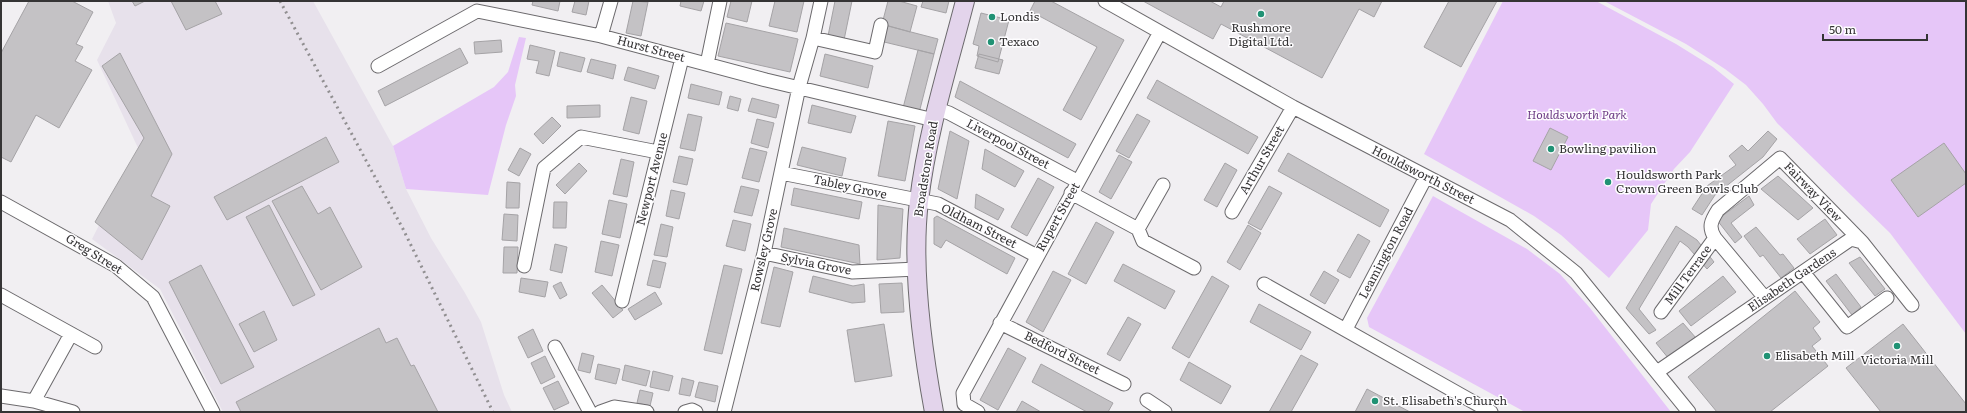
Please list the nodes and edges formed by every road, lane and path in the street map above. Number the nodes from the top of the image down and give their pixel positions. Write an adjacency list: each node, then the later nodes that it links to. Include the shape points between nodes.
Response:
1 (612, 1): 8 (street)
2 (720, 1): 11 (street)
3 (821, 1): 9 (street, Rowsley Grove)
4 (965, 1): 15 (main road, Broadstone Road)
5 (1105, 1): 7 (street, Houldsworth Street)
6 (881, 25): 9 (street, via 875,52)
7 (1160, 32): 14 (street, Houldsworth Street); 19 (street, Rupert Street)
8 (602, 36): 10 (street, Hurst Street); 12 (street, Hurst Street, via 478,11)
9 (813, 38): 13 (street, Rowsley Grove)
10 (682, 58): 11 (street, Hurst Street); 16 (street, Newport Avenue)
11 (707, 64): 13 (street, Hurst Street)
12 (378, 66)
13 (798, 87): 15 (street, Hurst Street); 17 (street, Rowsley Grove)
14 (1293, 107): 18 (street, Houldsworth Street); 24 (street, Arthur Street)
15 (935, 115): 19 (street, Liverpool Street, via 950,113); 23 (main road, Broadstone Road)
16 (658, 152): 30 (street, via 580,137 544,168); 38 (street, Newport Avenue)
17 (781, 173): 23 (street, Tabley Grove); 28 (street, Rowsley Grove)
18 (1426, 177): 42 (street, Leamington Road); 46 (street, Houldsworth Street, via 1510,220 1576,272)
19 (1077, 181): 21 (street, Rupert Street)
20 (1163, 185): 25 (street)
21 (1071, 194): 25 (street); 29 (street, Rupert Street)
22 (1, 202): 52 (street, Greg Street, via 116,266 153,297)
23 (918, 202): 29 (street, Oldham Street, via 938,204); 32 (main road, Broadstone Road)
24 (1232, 212)
25 (1138, 229): 31 (street, via 1143,241)
26 (1715, 238): 27 (street, Fairway View, via 1711,231 1711,222 1718,210 1780,158); 36 (street); 40 (street, Mill Terrace)
27 (1862, 242): 33 (street, Elisabeth Gardens, via 1851,239); 39 (street)
28 (764, 253): 32 (street, Sylvia Grove, via 852,272); 58 (street, Rowsley Grove)
29 (1037, 256): 41 (street, Rupert Street)
30 (524, 266)
31 (1194, 268)
32 (917, 269): 59 (main road, Broadstone Road, via 921,326)
33 (1803, 272): 36 (street, Elisabeth Gardens); 37 (street, via 1847,326)
34 (1264, 284): 42 (street)
35 (1, 295): 43 (street)
36 (1765, 298): 46 (street, Elisabeth Gardens)
37 (1887, 298)
38 (622, 301)
39 (1912, 305)
40 (1661, 312)
41 (1000, 323): 47 (street, Bedford Street); 60 (street, Rupert Street, via 963,393 964,404)
42 (1346, 329): 62 (street)
43 (71, 334): 44 (street); 50 (street)
44 (95, 347)
45 (555, 347): 53 (street)
46 (1657, 372): 63 (street, Houldsworth Street)
47 (1124, 384)
48 (1, 396): 50 (street)
49 (1147, 400): 61 (street)
50 (34, 401): 51 (street)
51 (73, 412)
52 (213, 412)
53 (590, 412)
54 (600, 412): 55 (street, via 614,407)
55 (647, 412)
56 (685, 412): 57 (street)
57 (696, 412)
58 (724, 412)
59 (934, 412)
60 (978, 412)
61 (1165, 412)
62 (1491, 412)
63 (1688, 412)

